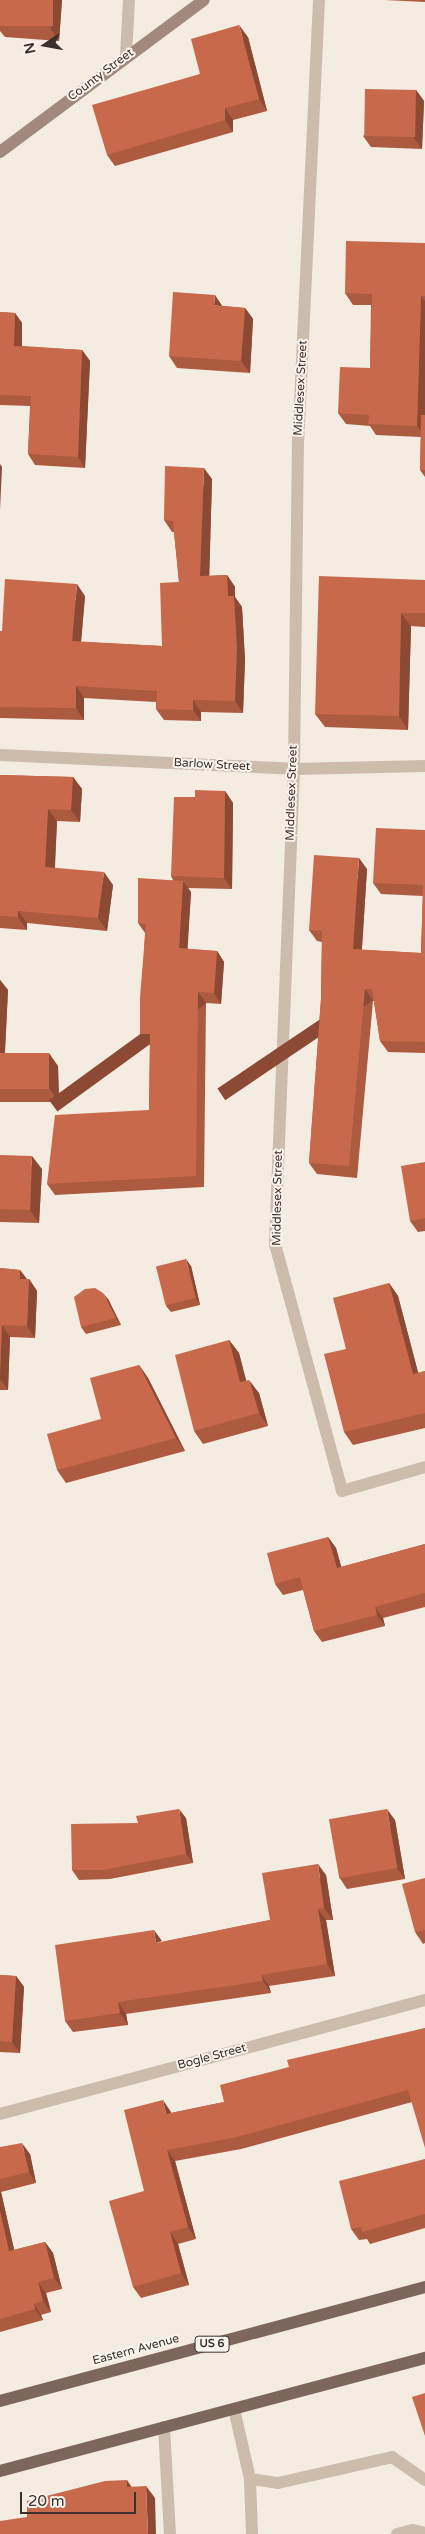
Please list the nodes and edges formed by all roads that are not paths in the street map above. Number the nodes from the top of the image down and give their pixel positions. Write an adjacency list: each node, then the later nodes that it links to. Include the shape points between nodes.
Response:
1 (129, 0): 4 (street)
2 (204, 0): 4 (street, County Street)
3 (319, 0): 8 (street, Middlesex Street, via 298,439)
4 (126, 55): 5 (street, County Street)
5 (0, 152)
6 (0, 755): 8 (street, Barlow Street)
7 (425, 766): 8 (street, Barlow Street)
8 (294, 769): 9 (street, Middlesex Street, via 275,1244 342,1491)
9 (425, 1467)
10 (425, 2000): 11 (street, Bogle Street)
11 (0, 2114)
12 (425, 2287): 14 (main road, Eastern Avenue / US 6)
13 (425, 2358): 15 (main road)
14 (0, 2401)
15 (234, 2409): 16 (main road); 18 (street)
16 (164, 2427): 17 (main road); 21 (street)
17 (0, 2471)
18 (250, 2479): 19 (street, via 278,2483 392,2457); 22 (street)
19 (425, 2480)
20 (425, 2533): 23 (street, via 413,2530)
21 (170, 2534)
22 (252, 2534)
23 (397, 2534)

